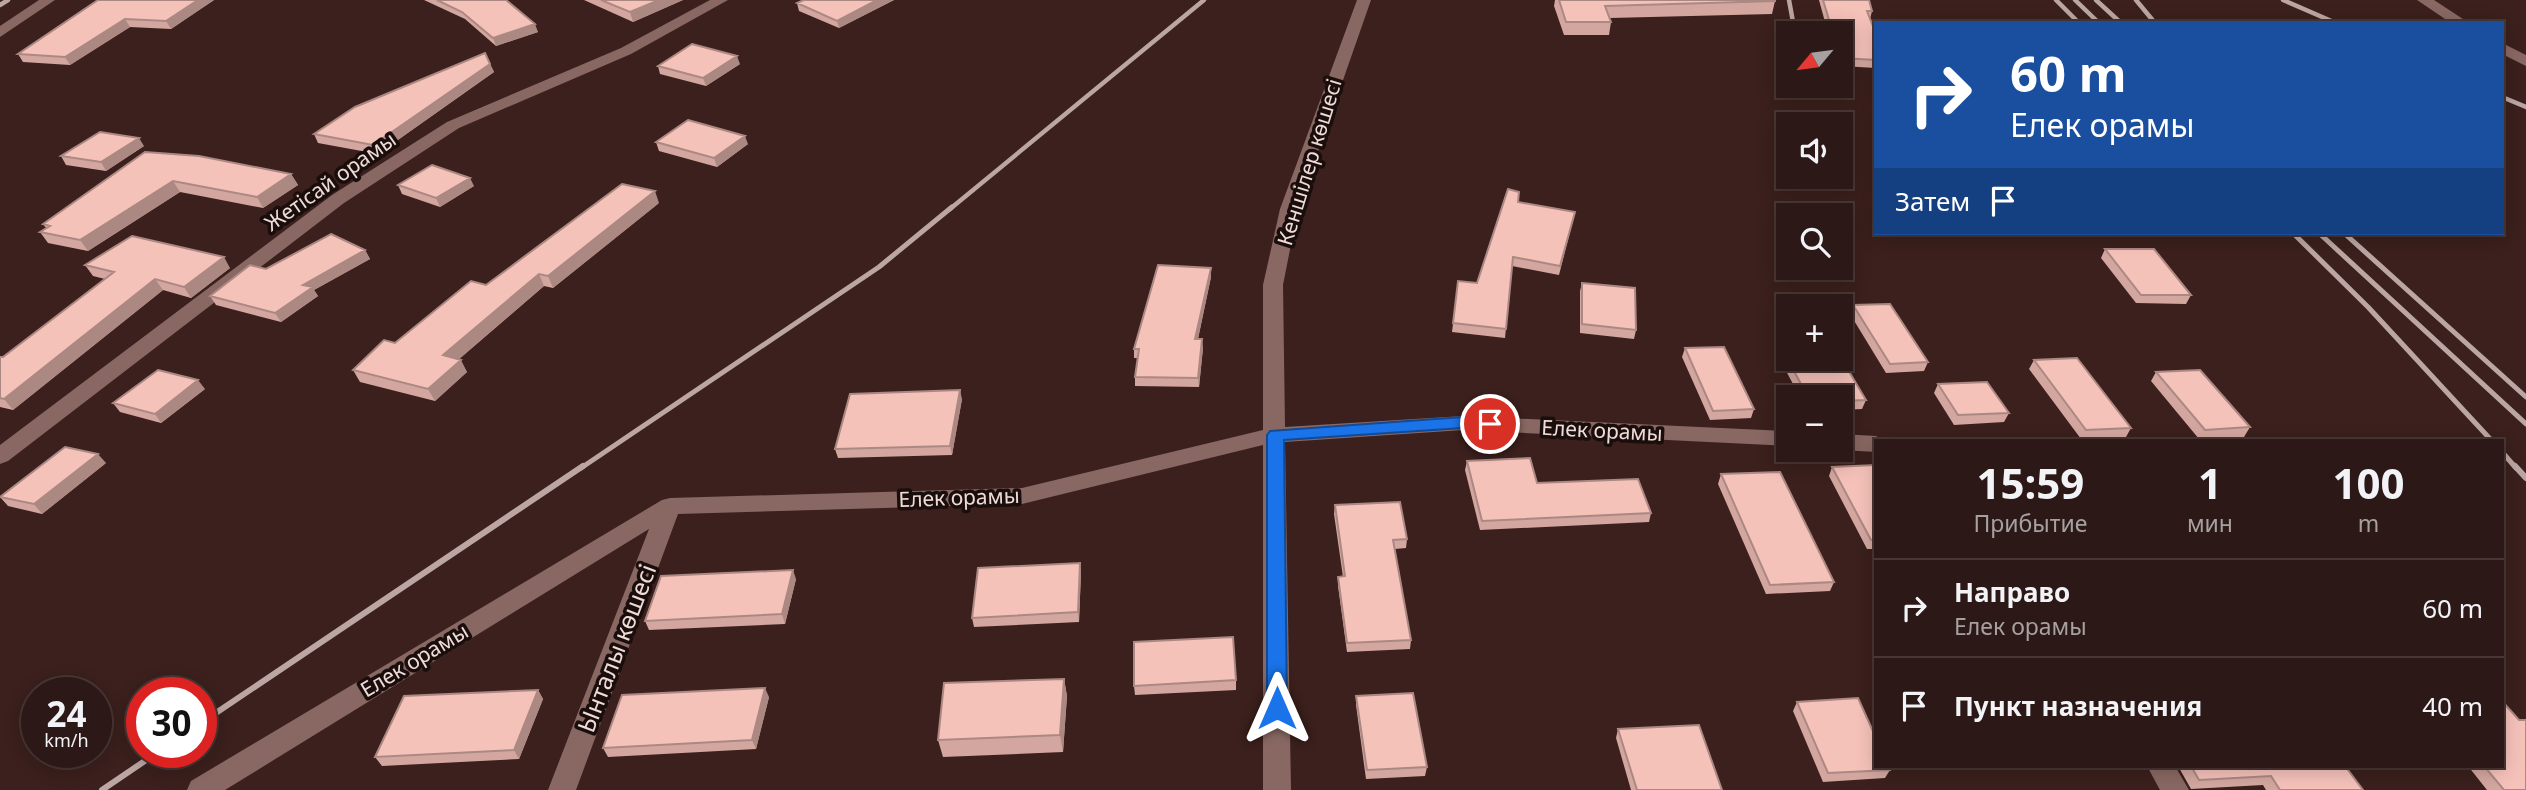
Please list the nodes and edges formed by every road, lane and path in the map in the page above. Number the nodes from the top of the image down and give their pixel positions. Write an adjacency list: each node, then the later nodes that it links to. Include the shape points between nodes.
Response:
1 (48, 0): 6 (street)
2 (721, 0): 13 (street, Жетісай орамы, via 626,51 453,125 338,199)
3 (1364, 0): 9 (street, Кеншілер көшесі, via 1289,209 1273,285)
4 (2424, 0): 5 (street)
5 (2459, 21)
6 (0, 33)
7 (2504, 48): 8 (street)
8 (2526, 61)
9 (1275, 435): 10 (street, Елек орамы, via 1463,423); 14 (street, Елек орамы, via 1022,496); 18 (street, Кеншілер көшесі)
10 (1776, 438)
11 (1853, 443): 12 (street)
12 (1874, 444)
13 (0, 456)
14 (670, 506): 16 (street, Елек орамы); 17 (street, Ынталы көшесі)
15 (2161, 768): 19 (street)
16 (201, 790)
17 (562, 790)
18 (1277, 790)
19 (2175, 790)

